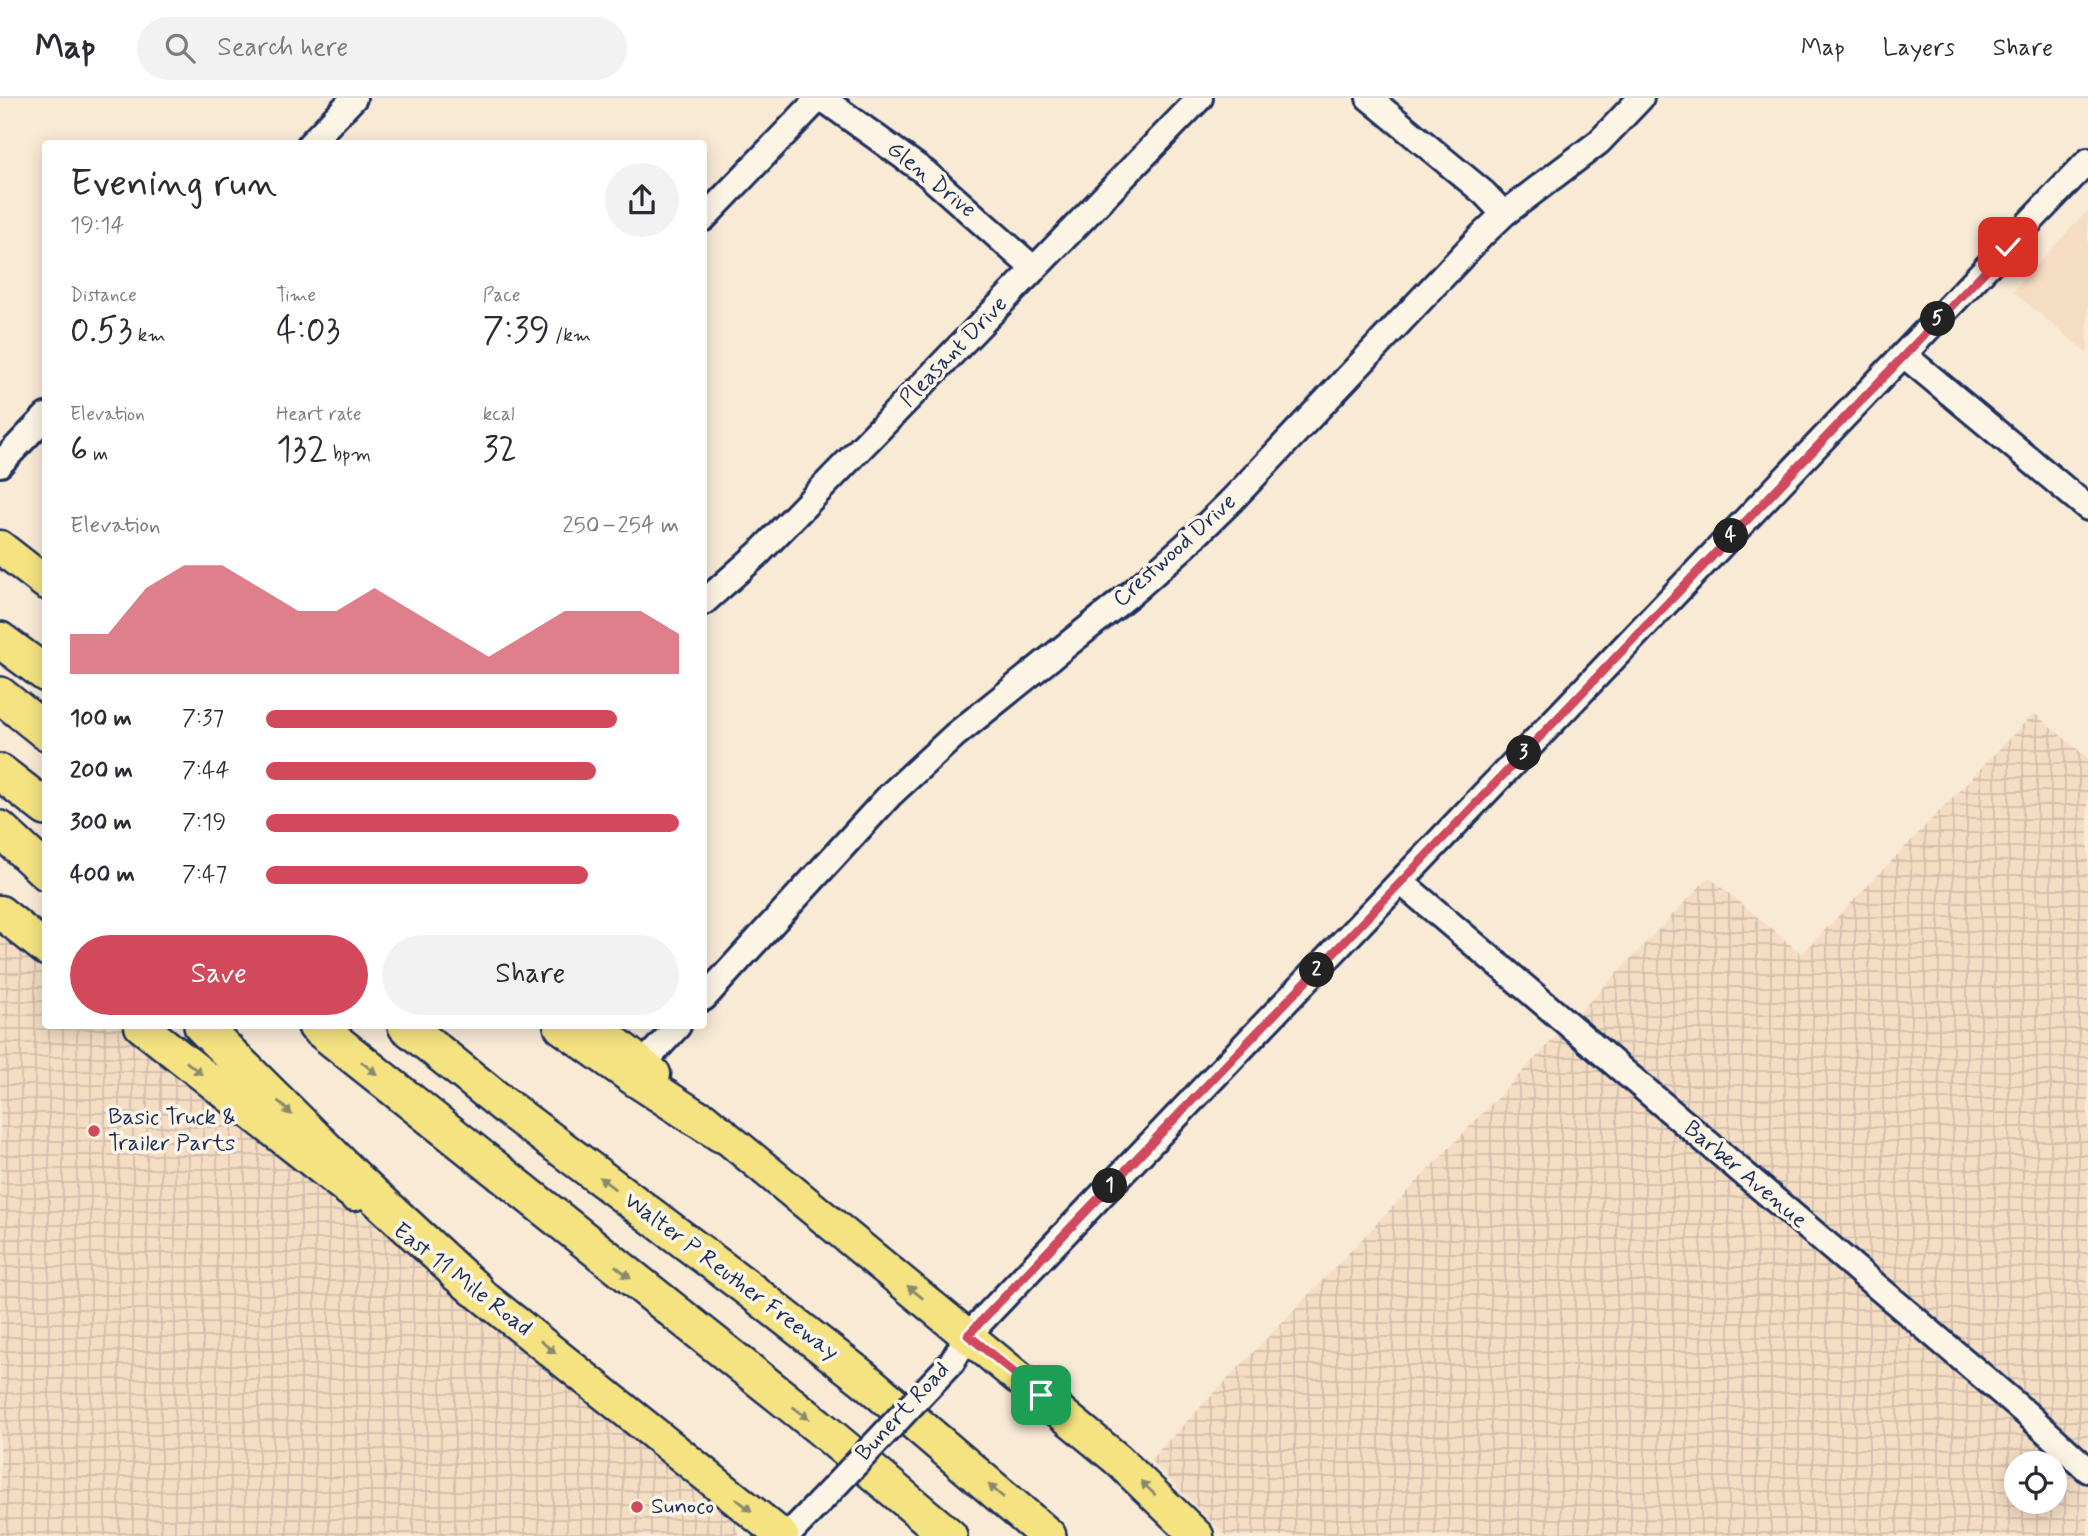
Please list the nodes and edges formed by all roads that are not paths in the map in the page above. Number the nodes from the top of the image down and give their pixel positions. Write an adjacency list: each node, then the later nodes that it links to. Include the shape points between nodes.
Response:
1 (354, 98): 6 (street)
2 (820, 98): 9 (street); 10 (street, Glen Drive, via 926,173)
3 (1200, 98): 10 (street, Pleasant Drive)
4 (1369, 98): 8 (street)
5 (1641, 98): 8 (street, Crestwood Drive, via 1599,142)
6 (314, 140)
7 (2088, 161): 11 (street, Bunert Road)
8 (1504, 214): 29 (street, Crestwood Drive, via 1186,545 955,735 890,795)
9 (707, 215)
10 (1034, 269): 17 (street, Pleasant Drive, via 759,553)
11 (1904, 355): 14 (street); 26 (street, Bunert Road)
12 (42, 420): 13 (street)
13 (0, 464)
14 (2088, 508)
15 (0, 547): 16 (main road)
16 (42, 580)
17 (707, 599)
18 (0, 640): 19 (highway)
19 (42, 671)
20 (0, 695): 21 (highway)
21 (42, 729)
22 (0, 772): 23 (highway)
23 (42, 805)
24 (0, 829): 25 (highway)
25 (42, 868)
26 (1401, 882): 40 (street, Bunert Road); 41 (street, Barber Avenue)
27 (0, 912): 28 (main road)
28 (42, 946)
29 (707, 995)
30 (145, 1029): 39 (main road, East 11 Mile Road, one-way to 39)
31 (205, 1029): 39 (highway, one-way to 39)
32 (320, 1029): 43 (highway, one-way to 43)
33 (410, 1029): 44 (highway, Walter P Reuther Freeway, one-way to 33, via 853,1371)
34 (566, 1029): 38 (highway)
35 (600, 1029): 37 (main road)
36 (675, 1029): 37 (street)
37 (643, 1065): 38 (main road)
38 (721, 1134): 40 (main road, one-way to 38)
39 (475, 1289): 42 (main road, East 11 Mile Road, one-way to 42)
40 (968, 1335): 42 (street, Bunert Road, bridge, via 952,1362); 45 (main road, one-way to 40, via 1117,1459)
41 (2088, 1470)
42 (785, 1536)
43 (950, 1536)
44 (1048, 1536)
45 (1196, 1536)

